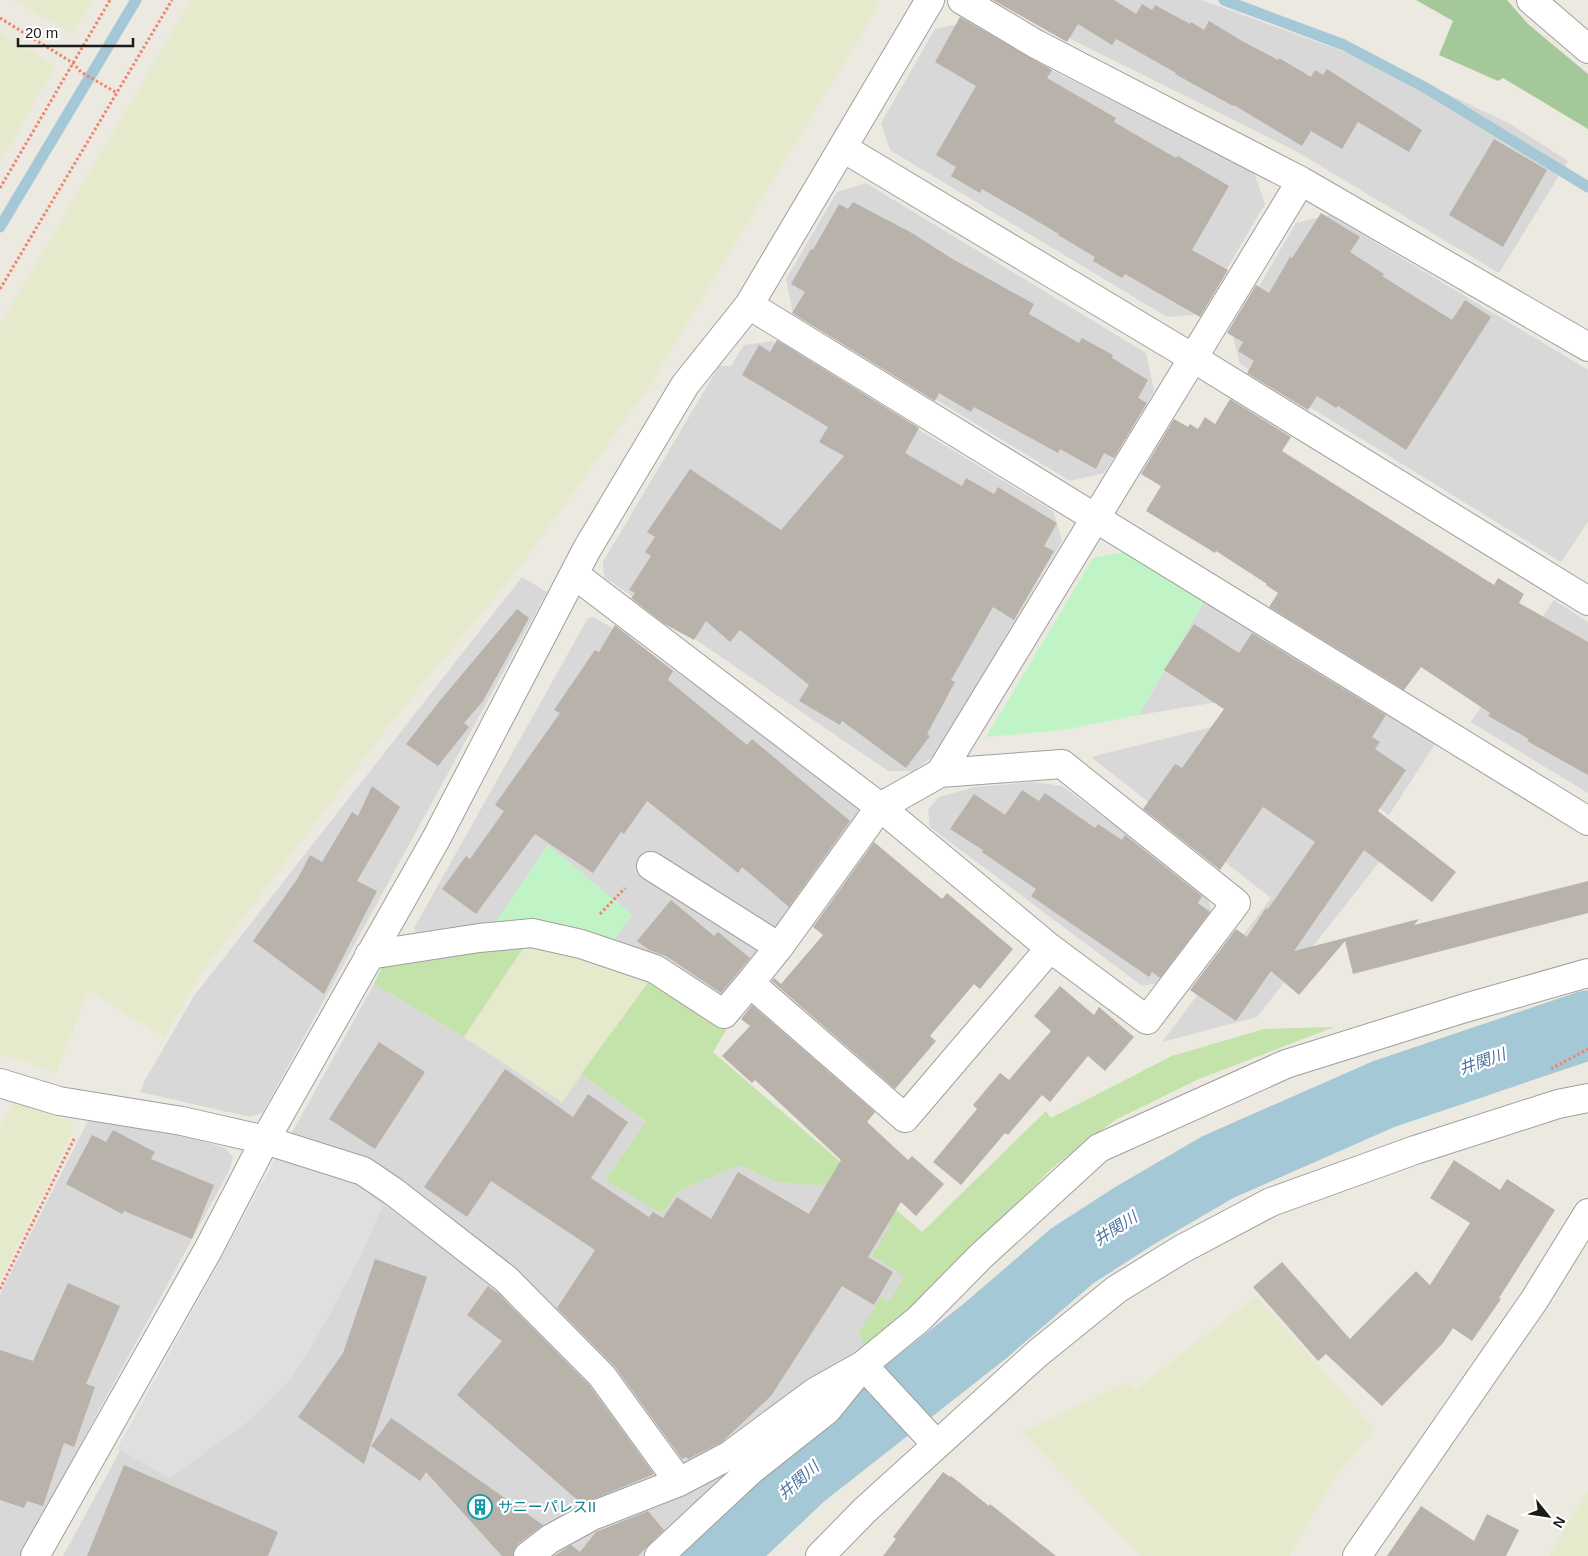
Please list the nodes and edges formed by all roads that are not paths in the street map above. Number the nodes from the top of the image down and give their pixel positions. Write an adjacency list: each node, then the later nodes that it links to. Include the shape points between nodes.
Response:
1 (930, 0): 5 (street)
2 (962, 0): 6 (street, via 1036,44)
3 (1531, 0): 4 (street)
4 (1588, 49)
5 (843, 148): 7 (street); 9 (street)
6 (1301, 181): 8 (street); 9 (street)
7 (749, 305): 10 (street); 11 (street, via 685,385 587,549)
8 (1588, 347)
9 (1193, 358): 10 (street); 12 (street)
10 (1096, 517): 13 (street); 15 (street)
11 (575, 575): 14 (street); 19 (street, via 436,839)
12 (1588, 601)
13 (940, 773): 14 (street); 18 (street, via 1062,764 1236,903 1147,1020)
14 (880, 807): 17 (street); 18 (street)
15 (1588, 821)
16 (651, 866): 17 (street)
17 (779, 947): 21 (street)
18 (1050, 948): 21 (street, via 905,1118)
19 (369, 955): 21 (street, via 532,932 581,944 655,969 724,1014); 24 (street)
20 (1588, 973): 26 (street, via 1286,1064 1100,1148 981,1256)
21 (750, 983)
22 (0, 1083): 24 (street, via 59,1101 182,1121)
23 (1588, 1098): 27 (street, via 1558,1104 1415,1150 1271,1202 1117,1288)
24 (265, 1140): 28 (street, via 363,1171 506,1279 602,1376); 29 (street, via 208,1250)
25 (1588, 1213): 34 (street, via 1535,1299)
26 (867, 1369): 27 (street); 28 (street, via 815,1392 730,1456); 31 (street, via 827,1410 750,1471)
27 (933, 1440): 32 (street); 33 (street, via 883,1513)
28 (679, 1482): 30 (street, via 592,1516)
29 (35, 1556)
30 (528, 1556)
31 (659, 1556)
32 (820, 1556)
33 (842, 1556)
34 (1357, 1556)

